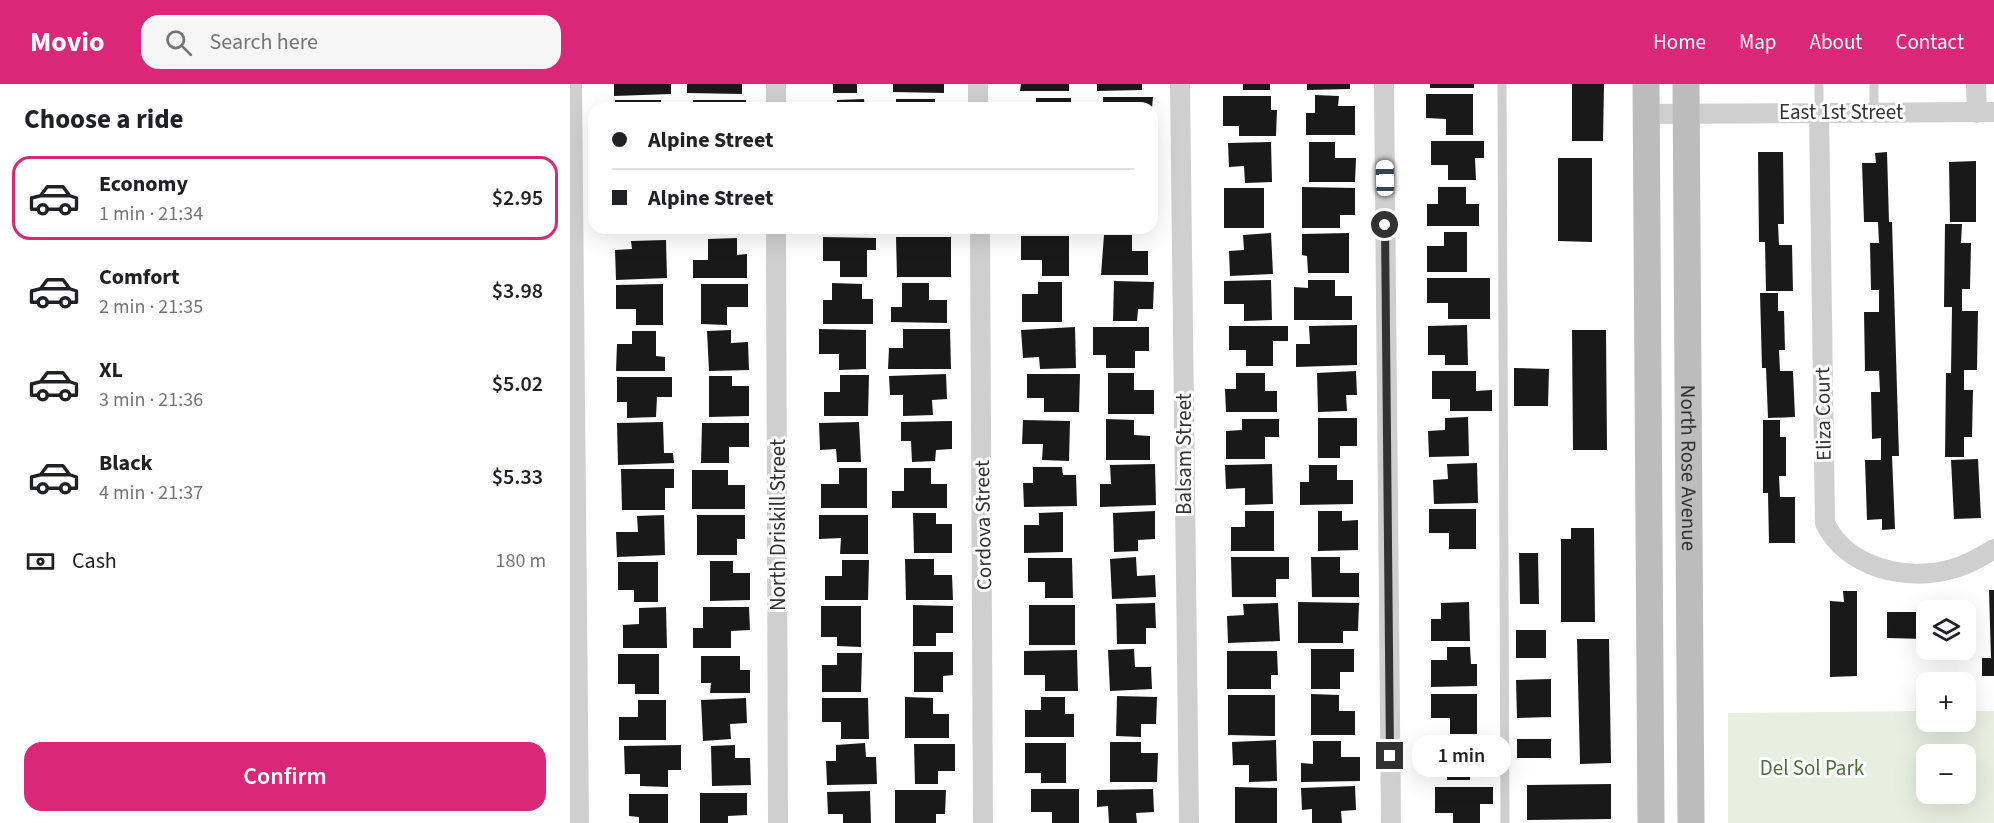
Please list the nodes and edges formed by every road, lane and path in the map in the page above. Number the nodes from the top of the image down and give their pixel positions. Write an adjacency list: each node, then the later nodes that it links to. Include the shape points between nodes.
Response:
1 (572, 84): 22 (street)
2 (776, 84): 12 (street)
3 (978, 84): 13 (street)
4 (1180, 84): 25 (street, Balsam Street)
5 (1384, 84): 26 (street)
6 (1502, 84): 27 (lane)
7 (1646, 84): 17 (main road, North Rose Avenue)
8 (1686, 84): 18 (main road, North Rose Avenue)
9 (1819, 84): 14 (lane)
10 (1874, 84): 15 (lane)
11 (1976, 84): 16 (street)
12 (776, 102)
13 (978, 102)
14 (1819, 111): 15 (street, East 1st Street); 18 (street, East 1st Street); 21 (street, Eliza Court, via 1826,523 1840,547 1858,559 1902,573 1952,569)
15 (1874, 112): 16 (street, East 1st Street)
16 (1985, 113)
17 (1646, 114): 18 (street, East 1st Street); 28 (main road, North Rose Avenue)
18 (1688, 114): 29 (main road, North Rose Avenue)
19 (776, 234): 23 (street, North Driskill Street)
20 (980, 234): 24 (street, Cordova Street)
21 (1994, 549)
22 (579, 823)
23 (778, 823)
24 (983, 823)
25 (1189, 823)
26 (1391, 823)
27 (1505, 823)
28 (1651, 823)
29 (1691, 823)

